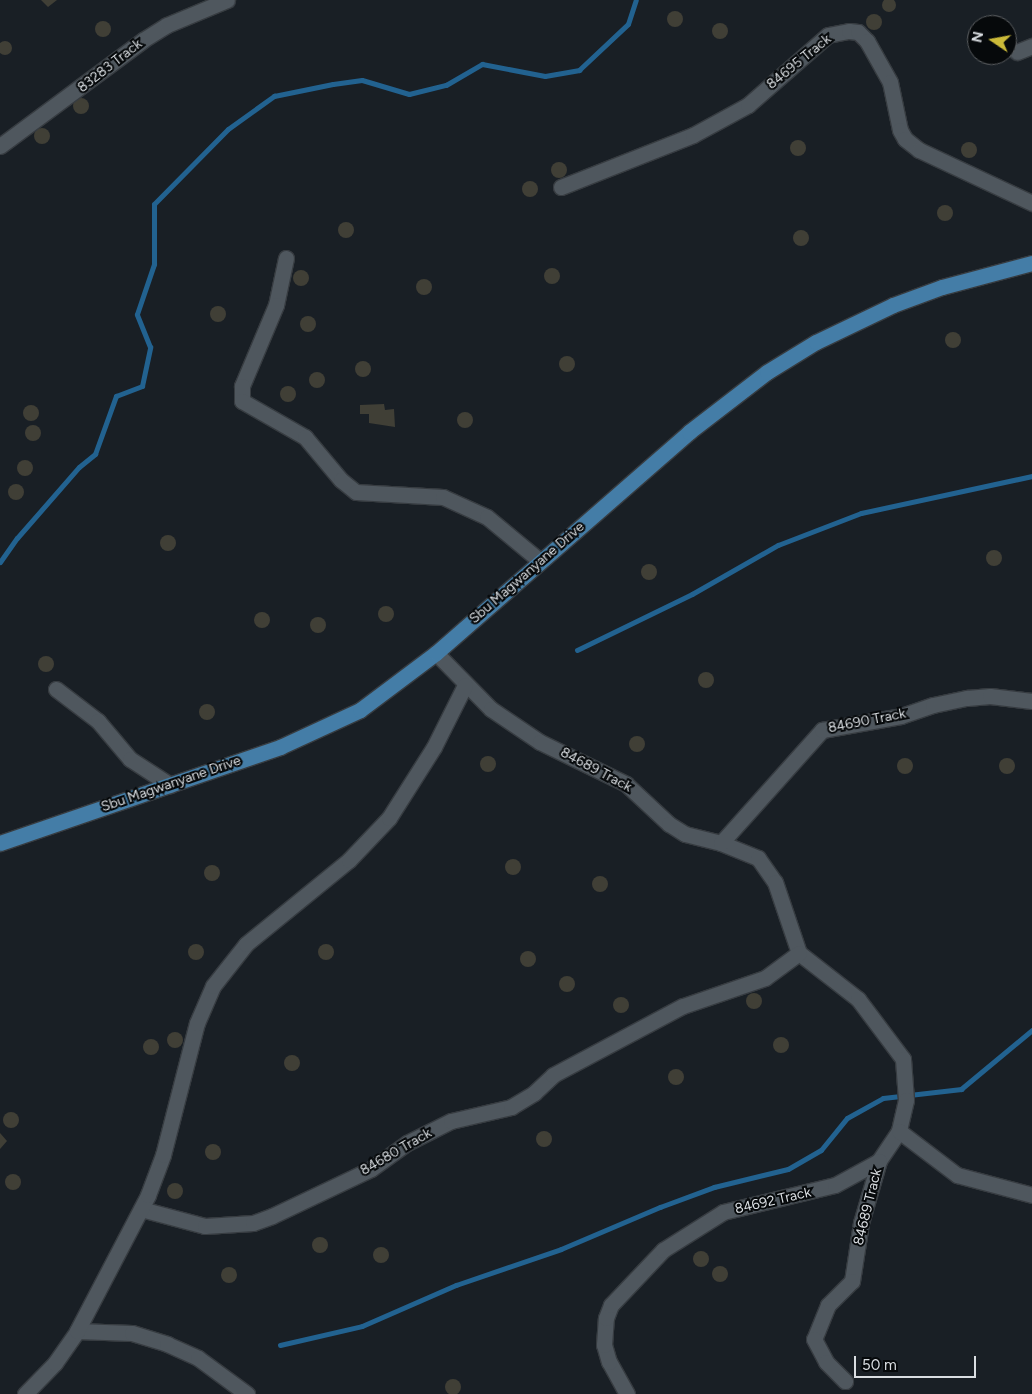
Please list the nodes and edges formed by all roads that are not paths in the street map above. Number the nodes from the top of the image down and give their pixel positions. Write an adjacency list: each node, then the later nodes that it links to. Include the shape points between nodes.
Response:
1 (227, 0): 4 (street, 83283 Track, via 166,25)
2 (1032, 46): 3 (street)
3 (1017, 52)
4 (0, 146)
5 (560, 187): 6 (street, 84695 Track, via 662,149 701,130 748,104 828,35 849,31 858,32 867,41 890,82 900,130 905,139 919,150)
6 (1032, 203)
7 (286, 258): 9 (street, via 276,305 242,386 242,401 305,437 341,480 356,492 443,497 487,517)
8 (1032, 263): 9 (main road, Sbu Magwanyane Drive, via 942,286 910,298 801,351 727,401)
9 (540, 561): 10 (main road, Sbu Magwanyane Drive)
10 (436, 653): 11 (street, 84689 Track); 14 (main road, Sbu Magwanyane Drive, via 374,702 320,730 280,748)
11 (465, 684): 16 (street, 84689 Track, via 491,709 540,742 626,784 677,829); 21 (street, via 434,747 389,818 349,860 246,944 218,979 197,1024 163,1155)
12 (56, 689): 14 (street, via 98,721 130,758)
13 (1032, 701): 16 (street, 84690 Track, via 990,696 967,698 901,716 822,730)
14 (170, 785): 15 (main road, Sbu Magwanyane Drive)
15 (0, 843)
16 (721, 843): 17 (street, 84689 Track, via 758,858 769,870)
17 (799, 953): 18 (street, 84689 Track, via 858,999 903,1059 906,1100); 21 (street, 84680 Track, via 765,978 683,1006 553,1075 534,1093 511,1107 451,1122 407,1143 371,1169 272,1216 253,1222 205,1226)
18 (899, 1130): 19 (street, 84689 Track); 20 (street, via 957,1176)
19 (879, 1161): 23 (street, 84689 Track, via 861,1223 852,1281 828,1305 814,1338 826,1362); 26 (street, 84692 Track, via 836,1185 723,1212 663,1250 612,1305 606,1318 604,1345 609,1362)
20 (1032, 1194)
21 (141, 1209): 22 (street)
22 (77, 1331): 24 (street, via 55,1363); 25 (street, via 132,1333 167,1344 198,1358)
23 (845, 1381)
24 (25, 1394)
25 (247, 1394)
26 (627, 1394)

